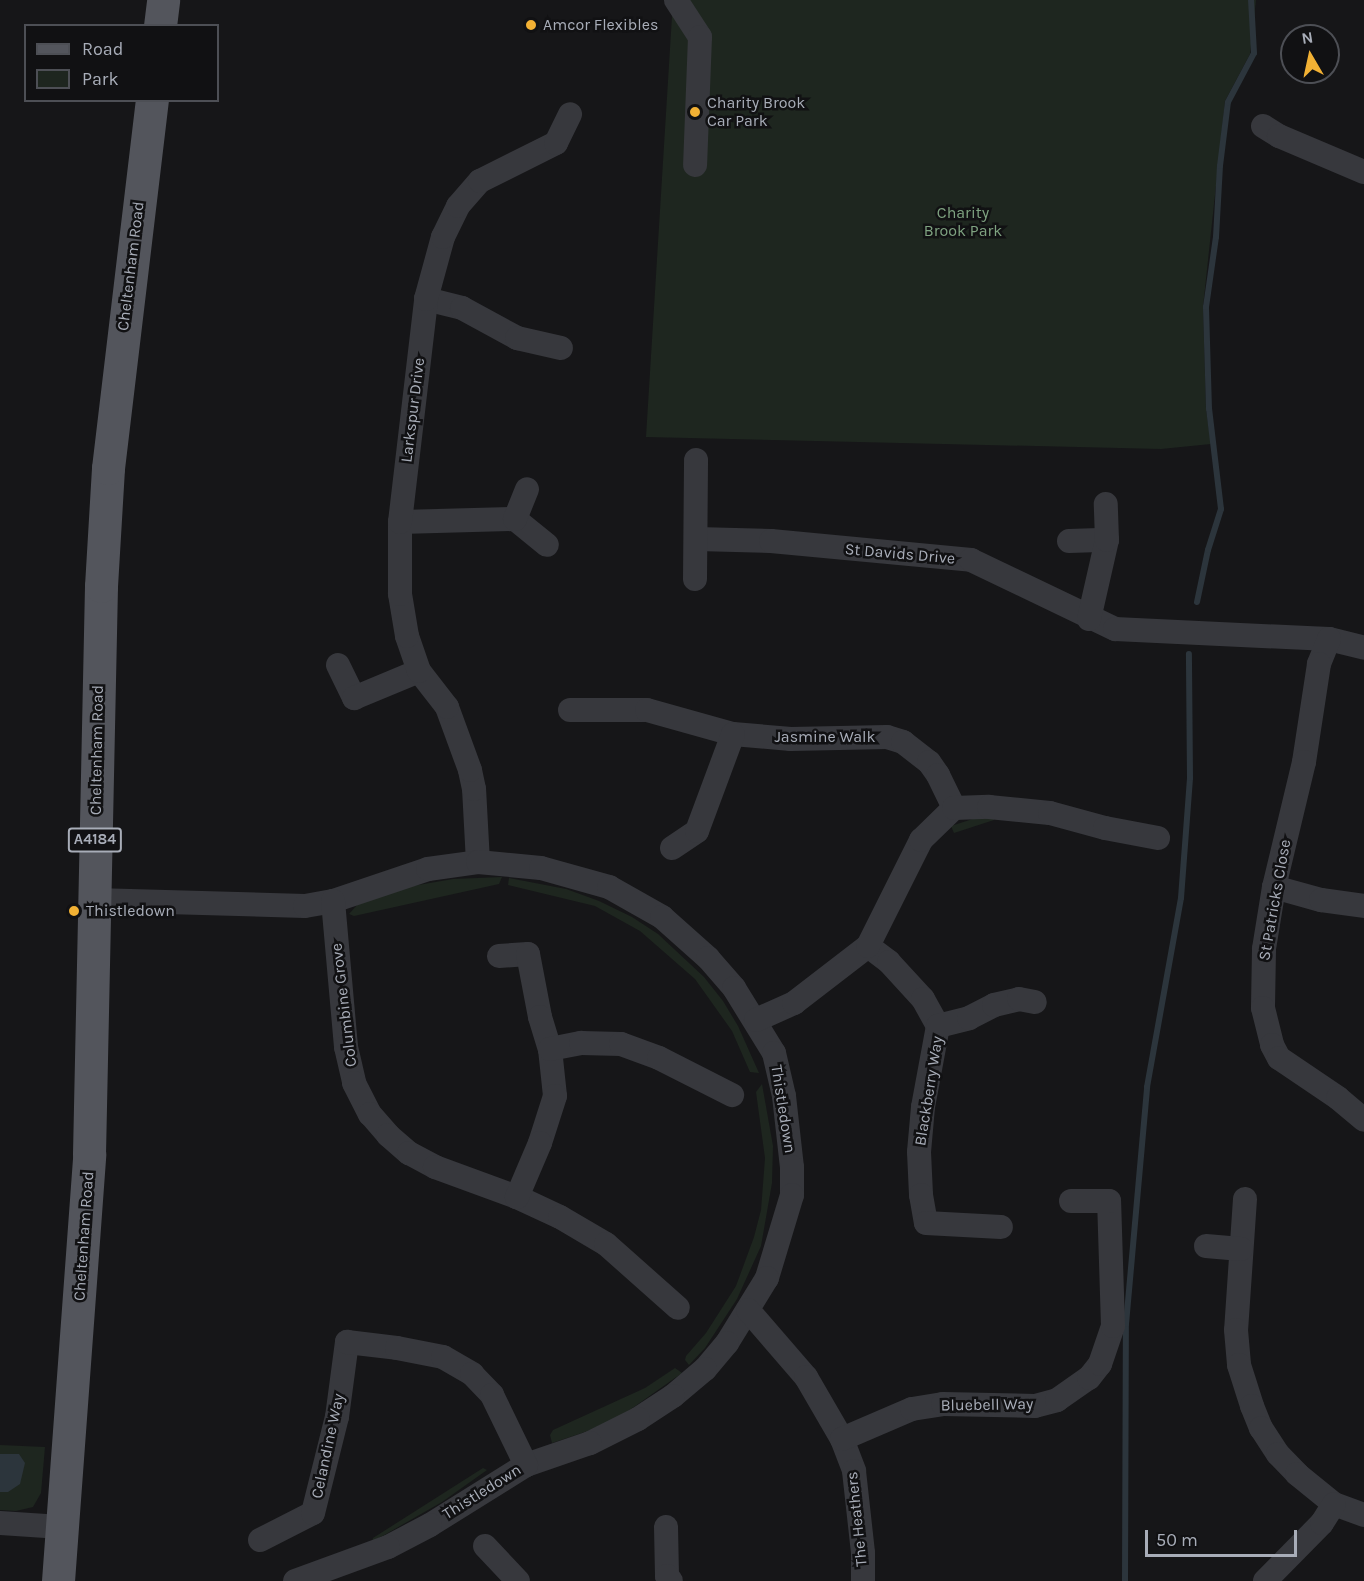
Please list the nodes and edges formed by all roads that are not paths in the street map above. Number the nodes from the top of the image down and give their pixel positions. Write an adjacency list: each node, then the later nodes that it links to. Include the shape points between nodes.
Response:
1 (163, 0): 3 (main road)
2 (676, 0): 7 (street, via 700,37)
3 (160, 24)
4 (152, 102): 33 (main road, Cheltenham Road / A4184, via 108,468 101,586)
5 (570, 114): 9 (street, Larkspur Drive, via 556,143 480,181 459,206 443,237)
6 (1263, 126): 8 (street)
7 (694, 165)
8 (1364, 172)
9 (426, 298): 10 (street, via 462,308 517,338); 15 (street, Larkspur Drive)
10 (561, 348)
11 (696, 460): 16 (street)
12 (527, 489): 14 (street)
13 (1106, 504): 17 (street)
14 (514, 519): 15 (street); 19 (street)
15 (400, 522): 25 (street, Larkspur Drive, via 399,594)
16 (697, 539): 20 (street); 21 (street, St Davids Drive, via 771,541 971,560)
17 (1107, 540): 18 (street); 21 (street)
18 (1069, 541)
19 (547, 545)
20 (695, 579)
21 (1089, 619): 22 (street, St Davids Drive, via 1115,629)
22 (1329, 639): 23 (street, St Davids Drive); 32 (street, St Patricks Close, via 1319,664 1304,762)
23 (1364, 648)
24 (338, 665): 25 (street, via 354,698)
25 (419, 671): 31 (street, Larkspur Drive, via 447,707 470,770)
26 (570, 710): 27 (street, Jasmine Walk, via 647,710)
27 (733, 734): 28 (street, Jasmine Walk, via 791,739 887,737 903,742 934,769); 30 (street, via 697,831)
28 (954, 808): 29 (street, via 1017,808); 36 (street, via 921,840)
29 (1158, 838)
30 (672, 848)
31 (478, 862): 34 (street, Thistledown, via 428,868); 39 (street, Thistledown, via 541,868 609,887 636,902 662,917 708,958)
32 (1274, 887): 35 (street, via 1321,900); 43 (street, St Patricks Close, via 1264,949 1263,988 1263,1008 1272,1045 1279,1058)
33 (94, 900): 34 (street, Thistledown, via 278,907); 57 (main road, Cheltenham Road / A4184, via 86,1221)
34 (333, 901): 44 (street, Columbine Grove, via 346,1047 354,1083 365,1107 388,1136 409,1153 462,1179)
35 (1364, 906)
36 (868, 946): 39 (street, via 795,1003); 40 (street, Blackberry Way, via 889,962 923,999)
37 (499, 956): 41 (street, via 528,954)
38 (1035, 1002): 40 (street, Blackberry Way, via 1019,999 994,1005 969,1018)
39 (756, 1020): 51 (street, Thistledown, via 774,1053 784,1096 792,1195 767,1278)
40 (938, 1026): 47 (street, Blackberry Way, via 919,1152 926,1223)
41 (550, 1049): 42 (street, via 582,1043 621,1044); 44 (street, via 555,1096)
42 (732, 1095)
43 (1364, 1120)
44 (517, 1197): 50 (street, Columbine Grove, via 606,1244)
45 (1245, 1199): 49 (street)
46 (1071, 1201): 52 (street, Bluebell Way, via 1109,1201 1113,1326 1100,1364 1089,1378 1058,1400 1035,1406 944,1404 912,1409)
47 (1001, 1227)
48 (1206, 1246): 49 (street)
49 (1241, 1249): 54 (street, via 1236,1330 1239,1365 1252,1406 1278,1454)
50 (678, 1308)
51 (748, 1310): 52 (street, The Heathers, via 806,1377); 53 (street, Thistledown, via 705,1369 673,1396 590,1443)
52 (842, 1438): 66 (street, The Heathers, via 854,1471)
53 (526, 1465): 59 (street, Celandine Way, via 492,1395 472,1374 443,1357 346,1342 337,1417 314,1513); 61 (street, Thistledown)
54 (1334, 1504): 55 (street); 67 (street, via 1322,1523)
55 (1364, 1515)
56 (0, 1523): 57 (street)
57 (62, 1527): 62 (main road, Cheltenham Road / A4184)
58 (666, 1527): 65 (street, via 667,1576)
59 (260, 1540)
60 (485, 1546): 64 (street)
61 (346, 1573): 63 (street, Thistledown)
62 (58, 1581)
63 (296, 1581)
64 (518, 1581)
65 (671, 1581)
66 (863, 1581)
67 (1265, 1581)

